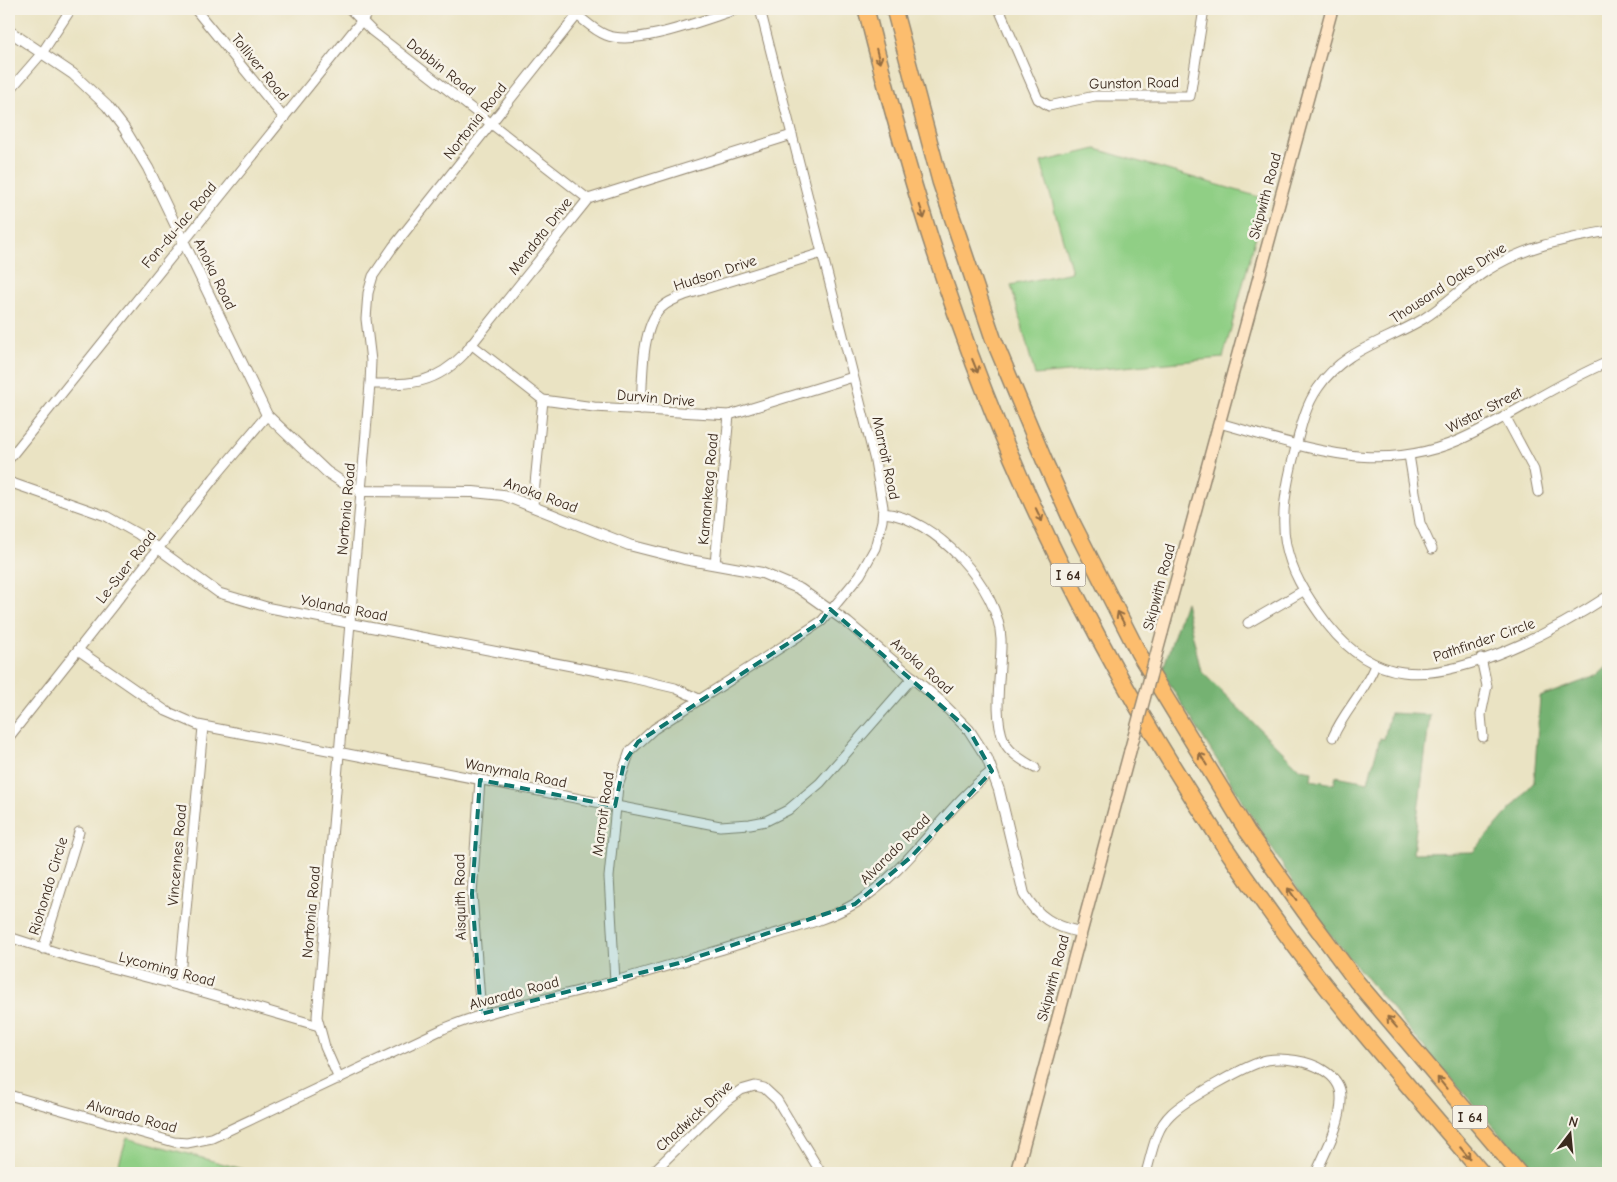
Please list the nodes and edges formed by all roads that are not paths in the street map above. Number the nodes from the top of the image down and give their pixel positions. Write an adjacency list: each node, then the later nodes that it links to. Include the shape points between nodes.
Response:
1 (71, 9): 15 (street)
2 (195, 9): 17 (street, Tolliver Road)
3 (350, 9): 13 (street, Dobbin Road)
4 (371, 9): 13 (street, Fon-du-lac Road)
5 (738, 9): 12 (street, via 643,37 624,39 604,35)
6 (760, 9): 19 (street, Marroit Road)
7 (866, 9): 79 (highway, I 64, one-way to 79, via 911,180 965,340 1018,471 1114,665 1193,799 1284,931)
8 (894, 9): 80 (highway, I 64, one-way to 8, via 1357,982 1305,912 1247,831 1138,652 1068,513 993,338 938,172)
9 (999, 9): 10 (street, Gunston Road, via 1038,99 1049,106 1095,96 1190,96)
10 (1204, 9)
11 (1332, 9): 33 (main road, Skipwith Road)
12 (579, 12): 18 (street, Nortonia Road)
13 (361, 21): 17 (street, Fon-du-lac Road); 18 (street, Dobbin Road)
14 (9, 31): 15 (street, Anoka Road)
15 (42, 53): 16 (street); 22 (street, Anoka Road, via 92,90 124,128 148,168)
16 (9, 91)
17 (284, 118): 22 (street, Fon-du-lac Road)
18 (491, 124): 20 (street, Dobbin Road); 27 (street, Nortonia Road, via 373,276 366,306 372,361)
19 (792, 135): 20 (street, Mendota Drive); 23 (street, Marroit Road)
20 (588, 199): 24 (street, Mendota Drive)
21 (1608, 231): 34 (street, Thousand Oaks Drive, via 1553,242 1510,257 1479,275 1423,319 1347,357 1316,390 1307,408)
22 (183, 243): 30 (street, Anoka Road); 36 (street, Fon-du-lac Road)
23 (822, 253): 26 (street, Marroit Road); 29 (street, Hudson Drive, via 685,295 664,305 648,331)
24 (471, 344): 27 (street, Mendota Drive, via 446,370 430,379 408,384); 28 (street)
25 (1608, 362): 32 (street, Wistar Street)
26 (853, 377): 31 (street, Durvin Drive); 41 (street, Marroit Road, via 881,488)
27 (370, 384): 38 (street, Nortonia Road)
28 (543, 400): 29 (street, Durvin Drive); 40 (street)
29 (641, 410): 31 (street, Durvin Drive)
30 (267, 415): 38 (street, Anoka Road, via 327,472); 42 (street, Le-Suer Road)
31 (729, 416): 44 (street, Kamankeag Road)
32 (1505, 416): 35 (street, Wistar Street, via 1458,440); 39 (street, via 1534,470)
33 (1219, 423): 34 (street, Wistar Street); 65 (main road, Skipwith Road, bridge)
34 (1297, 444): 35 (street, Wistar Street, via 1360,457); 45 (street, Pathfinder Circle, via 1284,495 1283,522 1287,552)
35 (1409, 454): 43 (street, via 1420,523)
36 (9, 460)
37 (9, 482): 42 (street, Yolanda Road, via 106,516)
38 (361, 491): 40 (street, Anoka Road, via 473,492 503,495); 48 (street, Nortonia Road)
39 (1538, 492)
40 (533, 505): 44 (street, Anoka Road, via 629,545)
41 (883, 513): 47 (street, Marroit Road, via 868,564); 60 (street, via 905,518 939,537 974,576 992,603 1001,638 1000,732 1009,749)
42 (158, 549): 48 (street, Yolanda Road, via 206,586 230,598); 50 (street, Le-Suer Road)
43 (1432, 549)
44 (715, 564): 47 (street, Anoka Road, via 780,579)
45 (1303, 590): 49 (street); 52 (street, Pathfinder Circle, via 1345,644)
46 (1608, 596): 51 (street, Pathfinder Circle, via 1534,639)
47 (830, 610): 53 (street, Anoka Road); 54 (street, Marroit Road, via 822,621)
48 (350, 623): 54 (street, Yolanda Road, via 675,688); 59 (street, Nortonia Road)
49 (1248, 623)
50 (78, 650): 55 (street, Wanymala Road, via 166,711); 56 (street, Le-Suer Road)
51 (1480, 658): 52 (street, Pathfinder Circle, via 1441,671 1420,673); 58 (street, via 1487,686 1481,715)
52 (1375, 665): 57 (street, via 1369,682 1344,715)
53 (913, 677): 61 (street, Anoka Road, via 969,730); 63 (street, Wanymala Road, via 820,783 788,810 766,821 720,826)
54 (699, 699): 63 (street, Marroit Road, via 654,729 630,751 620,776)
55 (203, 727): 59 (street, Wanymala Road); 69 (street, Vincennes Road)
56 (9, 737)
57 (1333, 737)
58 (1483, 737)
59 (339, 752): 62 (street, Wanymala Road); 71 (street, Nortonia Road)
60 (1035, 768)
61 (992, 771): 65 (street, Anoka Road, via 1000,790 1024,894 1045,919); 68 (street, Alvarado Road, via 972,788 911,857 883,884 855,904 792,928)
62 (480, 780): 63 (street, Wanymala Road); 70 (street, Aisquith Road, via 472,894)
63 (615, 806): 68 (street, Marroit Road, via 609,877)
64 (79, 832): 67 (street, Riohondo Circle)
65 (1080, 932): 76 (main road, Skipwith Road)
66 (9, 937): 67 (street, Lycoming Road)
67 (43, 949): 69 (street, Lycoming Road)
68 (615, 981): 70 (street, Alvarado Road)
69 (179, 986): 71 (street, Lycoming Road)
70 (481, 1014): 72 (street, Alvarado Road)
71 (318, 1026): 72 (street, Nortonia Road)
72 (339, 1079): 73 (street, Alvarado Road, via 219,1135 187,1143 155,1138)
73 (9, 1095)
74 (652, 1173): 75 (street, Chadwick Drive, via 726,1101 741,1090 758,1086 776,1100)
75 (821, 1173)
76 (1016, 1173)
77 (1146, 1173): 78 (street, via 1157,1135 1170,1114 1206,1090 1263,1062 1288,1060 1312,1065 1338,1084 1341,1098 1339,1114)
78 (1316, 1173)
79 (1482, 1173)
80 (1518, 1173)

